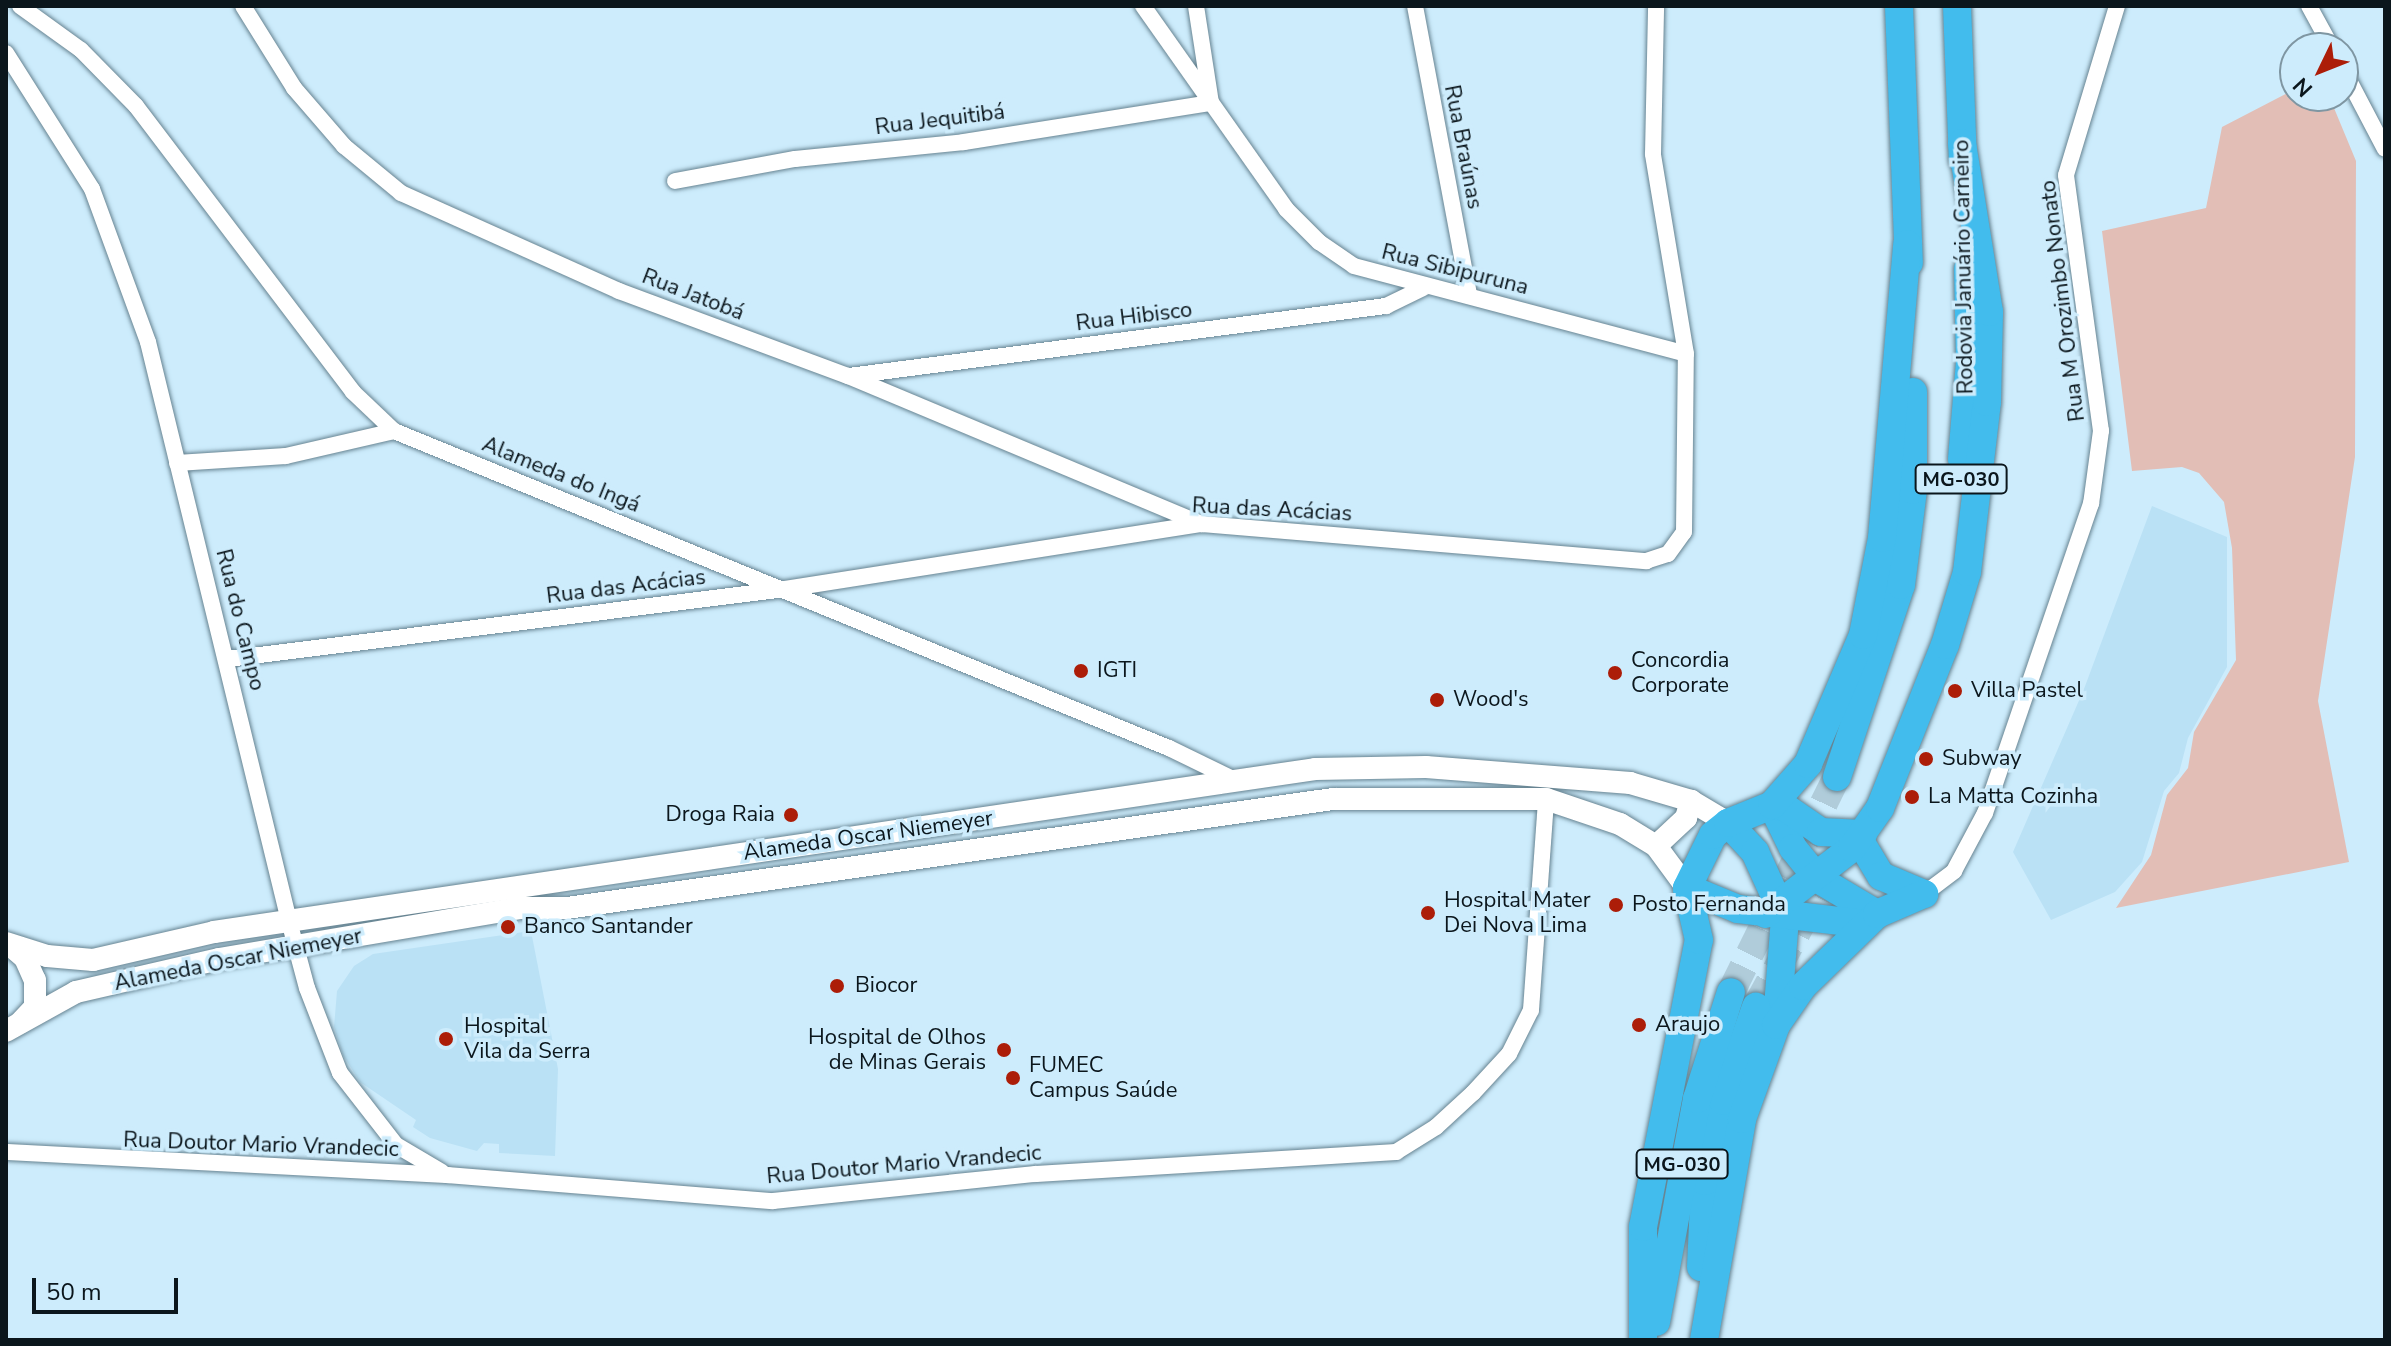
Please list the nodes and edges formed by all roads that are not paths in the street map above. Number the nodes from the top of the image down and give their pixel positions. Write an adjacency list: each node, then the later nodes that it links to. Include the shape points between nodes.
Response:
1 (20, 6): 23 (street, Alameda do Ingá, via 81,50 136,106 353,392)
2 (243, 6): 22 (street, Rua Jatobá, via 294,88 401,193 619,291)
3 (1143, 6): 14 (street, Rua Sibipuruna)
4 (1196, 6): 14 (street)
5 (1415, 6): 20 (street, Rua Braúnas)
6 (1656, 6): 21 (street, Rua das Acácias, via 1660,25 1653,154)
7 (1899, 6): 18 (highway, MG-030)
8 (1957, 6): 15 (highway, Rodovia Januário Carneiro / MG-030)
9 (2117, 6): 42 (street, Rua M Orozimbo Nonato, via 2066,175 2101,431 2091,504 1985,813 1954,871)
10 (2309, 6): 11 (street)
11 (2323, 32)
12 (6, 53): 24 (street, Rua do Campo, via 68,146 111,234 148,342)
13 (2359, 99): 16 (street)
14 (1211, 103): 17 (street, Rua Jequitibá, via 964,142 795,159); 19 (street, Rua Sibipuruna, via 1286,209 1319,242 1354,266)
15 (1962, 143): 32 (highway, Rodovia Januário Carneiro / MG-030, via 1970,361 1950,569 1934,638); 35 (highway, via 1989,312 1987,402 1967,572 1909,740)
16 (2385, 149)
17 (675, 181)
18 (1907, 244): 28 (highway, MG-030, via 1914,310 1913,490 1901,585); 33 (highway, via 1877,582 1845,685 1808,764)
19 (1423, 288): 20 (street, Rua Sibipuruna); 22 (street, Rua Hibisco, via 1386,306)
20 (1469, 295): 21 (street, Rua Sibipuruna)
21 (1686, 354): 25 (street, Rua das Acácias, via 1684,532 1668,554 1646,561)
22 (848, 376): 25 (street, Rua Jatobá)
23 (394, 431): 24 (street, via 286,456); 26 (street, Alameda do Ingá)
24 (177, 463): 27 (street, Rua do Campo)
25 (1202, 524): 26 (street, Rua das Acácias)
26 (785, 589): 27 (street, Rua das Acácias); 29 (street, Alameda do Ingá)
27 (228, 659): 45 (street, Rua do Campo)
28 (1837, 777)
29 (1237, 781): 31 (street, Alameda Oscar Niemeyer, via 1315,769 1426,767 1630,783); 37 (street, Alameda Oscar Niemeyer)
30 (1546, 799): 36 (street, Alameda Oscar Niemeyer, via 1620,824); 41 (street, Alameda Oscar Niemeyer, via 1333,799); 52 (street, Rua Doutor Mario Vrandecic, via 1531,1010 1509,1054 1473,1093 1436,1127 1396,1152 1036,1174 773,1201)
31 (1691, 801): 34 (street, Alameda Oscar Niemeyer); 36 (street, via 1686,818)
32 (1869, 801)
33 (1772, 805): 34 (highway); 35 (highway, via 1786,808 1821,832); 39 (highway, via 1793,848)
34 (1728, 823): 40 (highway, via 1696,860); 43 (highway, via 1755,852)
35 (1862, 838): 38 (highway); 39 (highway)
36 (1656, 846): 40 (street, Alameda Oscar Niemeyer)
37 (654, 866): 41 (street); 45 (street, Alameda Oscar Niemeyer)
38 (1874, 870): 42 (highway); 44 (highway)
39 (1818, 879): 43 (highway); 44 (highway)
40 (1687, 888): 43 (highway, via 1720,904); 53 (highway, via 1699,940 1643,1227)
41 (652, 894): 47 (street, Alameda Oscar Niemeyer, via 567,908 521,908)
42 (1924, 894): 44 (highway)
43 (1777, 912): 44 (highway); 49 (highway)
44 (1872, 919): 49 (highway)
45 (289, 921): 46 (street, Alameda Oscar Niemeyer, via 93,960 47,956); 47 (street, Rua do Campo)
46 (6, 942): 50 (street, via 25,958 36,990 35,1007)
47 (297, 948): 50 (street, Alameda Oscar Niemeyer, via 219,959 76,992); 52 (street, Rua do Campo, via 340,1073 396,1145)
48 (1731, 992): 54 (highway, MG-030, via 1684,1157)
49 (1766, 1016): 55 (highway)
50 (10, 1030)
51 (6, 1152): 52 (street, Rua Doutor Mario Vrandecic)
52 (447, 1175)
53 (1643, 1340)
54 (1653, 1340)
55 (1702, 1340)

